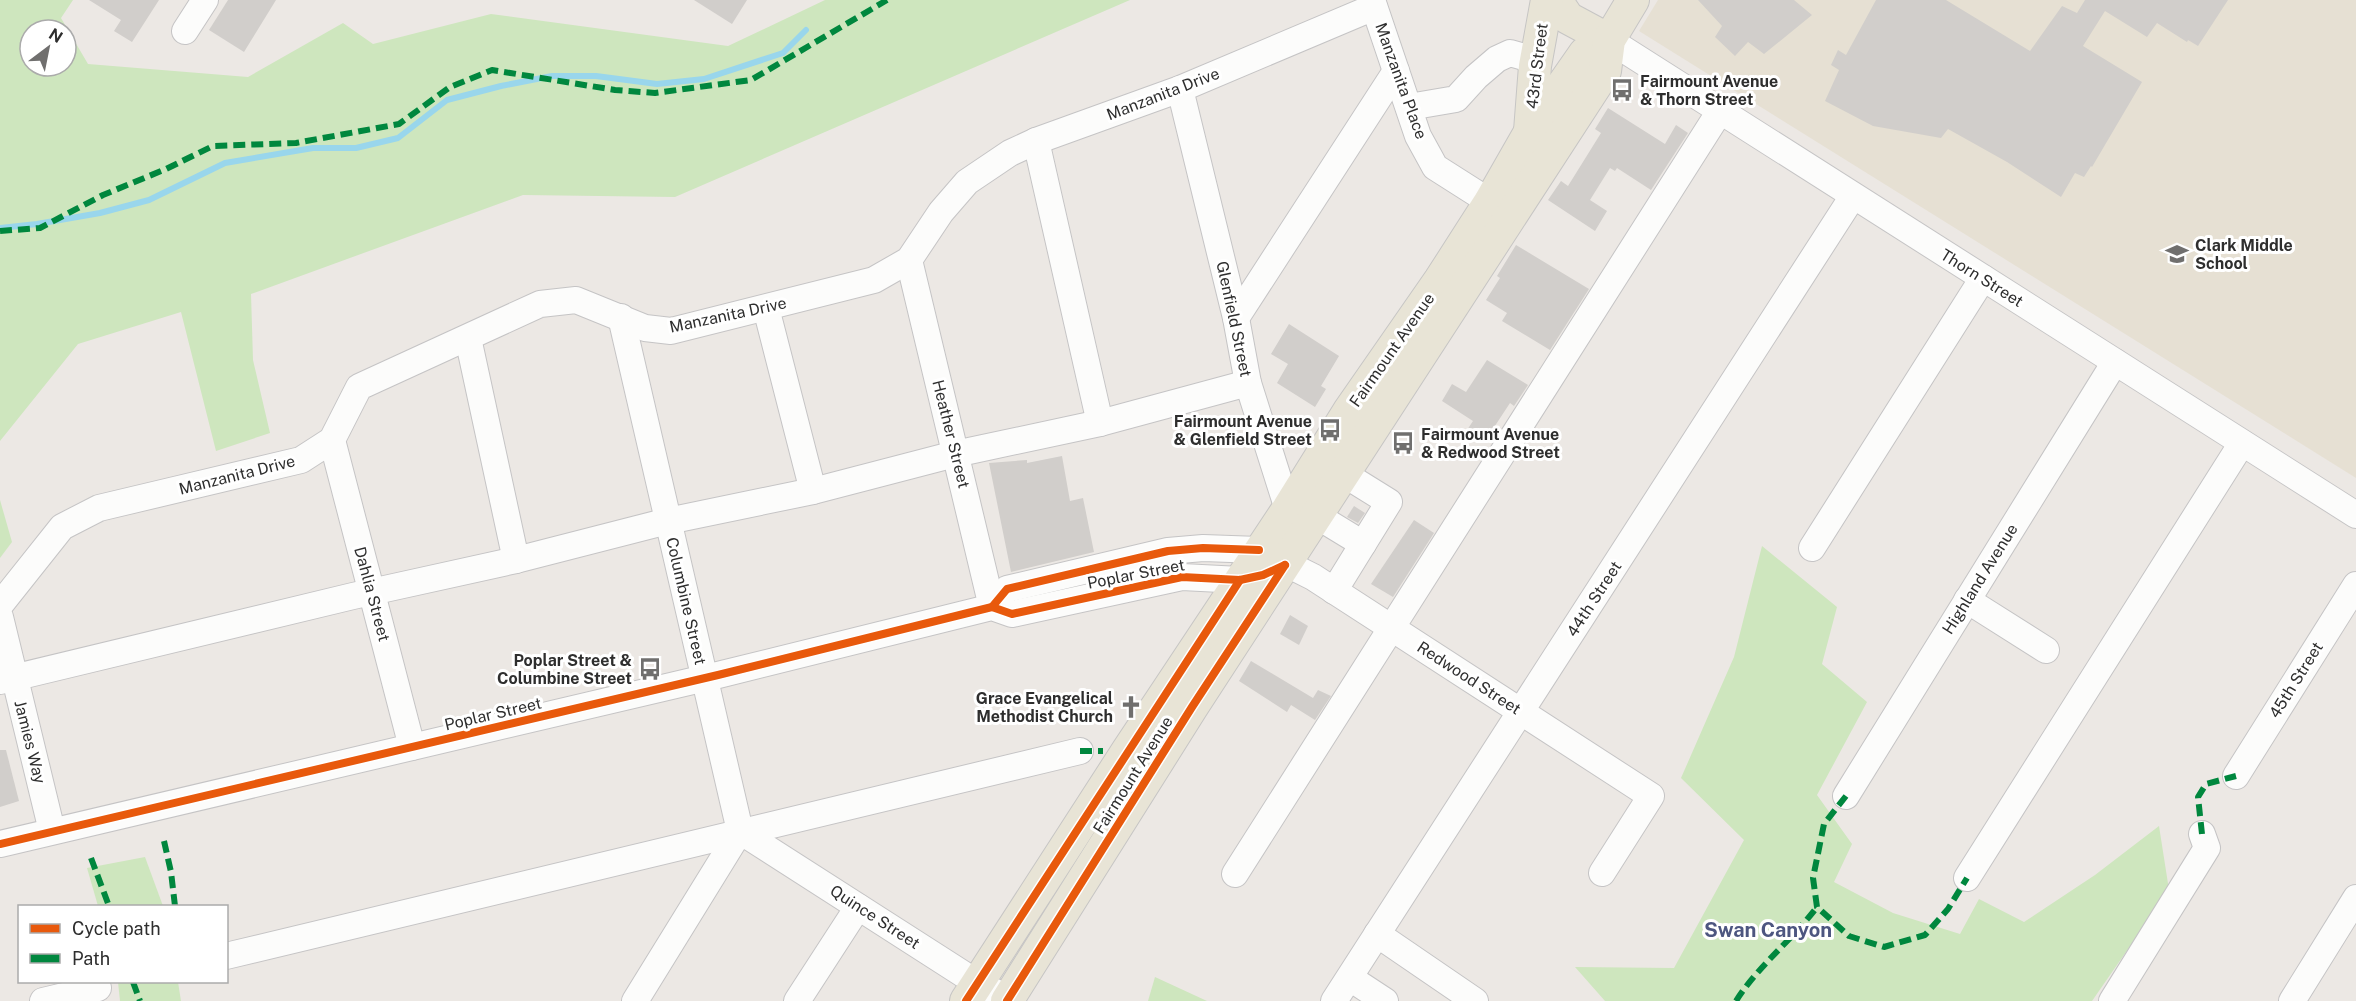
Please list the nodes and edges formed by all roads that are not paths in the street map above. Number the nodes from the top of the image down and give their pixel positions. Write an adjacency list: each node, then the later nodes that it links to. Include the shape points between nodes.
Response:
1 (205, 0): 6 (street)
2 (1547, 0): 8 (main road, 43rd Street)
3 (1556, 0): 7 (main road, via 1568,18)
4 (1633, 0): 7 (main road, Fairmount Avenue)
5 (1373, 3): 9 (street, Manzanita Place); 10 (street, Manzanita Drive)
6 (185, 31)
7 (1609, 40): 12 (street, Thorn Street); 13 (main road, Fairmount Avenue, via 1585,53); 29 (main road, Fairmount Avenue, via 1605,71)
8 (1535, 66): 11 (street, via 1510,52 1476,77 1456,99); 13 (main road, 43rd Street)
9 (1396, 71): 11 (street, Manzanita Place); 21 (street)
10 (1180, 89): 14 (street, Manzanita Drive); 21 (street, Glenfield Street)
11 (1409, 107): 16 (street, Manzanita Place, via 1418,136 1435,167)
12 (1720, 111): 15 (street, Thorn Street); 46 (street)
13 (1530, 132): 16 (main road, Fairmount Avenue)
14 (1036, 141): 17 (street, Manzanita Drive, via 967,182 941,212); 25 (street)
15 (1853, 196): 18 (street, Thorn Street); 50 (street, 44th Street)
16 (1490, 202): 31 (main road, Fairmount Avenue, via 1349,411)
17 (909, 261): 19 (street, Manzanita Drive, via 874,280); 28 (street, Heather Street)
18 (1983, 278): 23 (street, Thorn Street); 35 (street)
19 (765, 308): 20 (street, Manzanita Drive, via 671,331 645,328); 30 (street)
20 (621, 317): 22 (street, Manzanita Drive, via 576,300 540,304); 33 (street, Columbine Street)
21 (1236, 318): 24 (street, Glenfield Street)
22 (468, 338): 26 (street, Manzanita Drive, via 359,387); 37 (street)
23 (2115, 362): 27 (street, Thorn Street); 42 (street, Highland Avenue)
24 (1248, 383): 25 (street); 31 (street, Glenfield Street)
25 (1100, 423): 28 (street)
26 (332, 440): 41 (street, Dahlia Street); 43 (street, Manzanita Drive, via 301,460 99,508 62,527)
27 (2242, 443): 32 (street, Thorn Street); 61 (street)
28 (955, 454): 30 (street); 44 (street, Heather Street)
29 (1344, 474): 31 (main road, Fairmount Avenue); 34 (street, via 1389,502)
30 (813, 490): 33 (street)
31 (1303, 512): 34 (street); 36 (main road, Fairmount Avenue)
32 (2356, 515)
33 (668, 521): 37 (street); 48 (street, Columbine Street)
34 (1363, 544): 40 (street)
35 (1812, 548)
36 (1281, 554): 38 (main road, Fairmount Avenue); 40 (street, Redwood Street); 44 (street, Poplar Street, via 1203,548 1168,551 1006,589); 69 (main road, Fairmount Avenue, via 1192,706)
37 (516, 560): 41 (street)
38 (1240, 580): 44 (street, Poplar Street, via 1182,577 1012,614); 67 (main road, Fairmount Avenue)
39 (2356, 585): 53 (street, 45th Street)
40 (1334, 591): 46 (street, Redwood Street)
41 (371, 592): 49 (street); 51 (street, Dahlia Street)
42 (1967, 600): 47 (street); 54 (street, Highland Avenue)
43 (0, 605)
44 (992, 607): 48 (street, Poplar Street)
45 (0, 617): 49 (street, Jamies Way)
46 (1390, 627): 50 (street, Redwood Street); 60 (street)
47 (2046, 650)
48 (704, 678): 51 (street, Poplar Street); 56 (street, Columbine Street)
49 (7, 680): 55 (street, Jamies Way)
50 (1521, 712): 59 (street, Redwood Street, via 1651,796); 64 (street, 44th Street)
51 (412, 747): 55 (street, Poplar Street)
52 (1080, 751): 56 (street)
53 (2236, 776)
54 (1846, 796)
55 (52, 831): 58 (street, Poplar Street)
56 (740, 831): 63 (street, Quince Street); 65 (street); 71 (street)
57 (2202, 834): 75 (street, via 2207,848)
58 (0, 844)
59 (1602, 873)
60 (1235, 874)
61 (1967, 878)
62 (2356, 898): 76 (street)
63 (858, 907): 67 (street, Quince Street); 72 (street)
64 (1377, 934): 68 (street, 44th Street); 74 (street)
65 (228, 956)
66 (98, 988): 70 (street)
67 (972, 992): 69 (street, Quince Street)
68 (1343, 994): 73 (street)
69 (1009, 1000)
70 (43, 1001)
71 (635, 1001)
72 (797, 1001)
73 (1385, 1001)
74 (1475, 1001)
75 (2112, 1001)
76 (2292, 1001)

